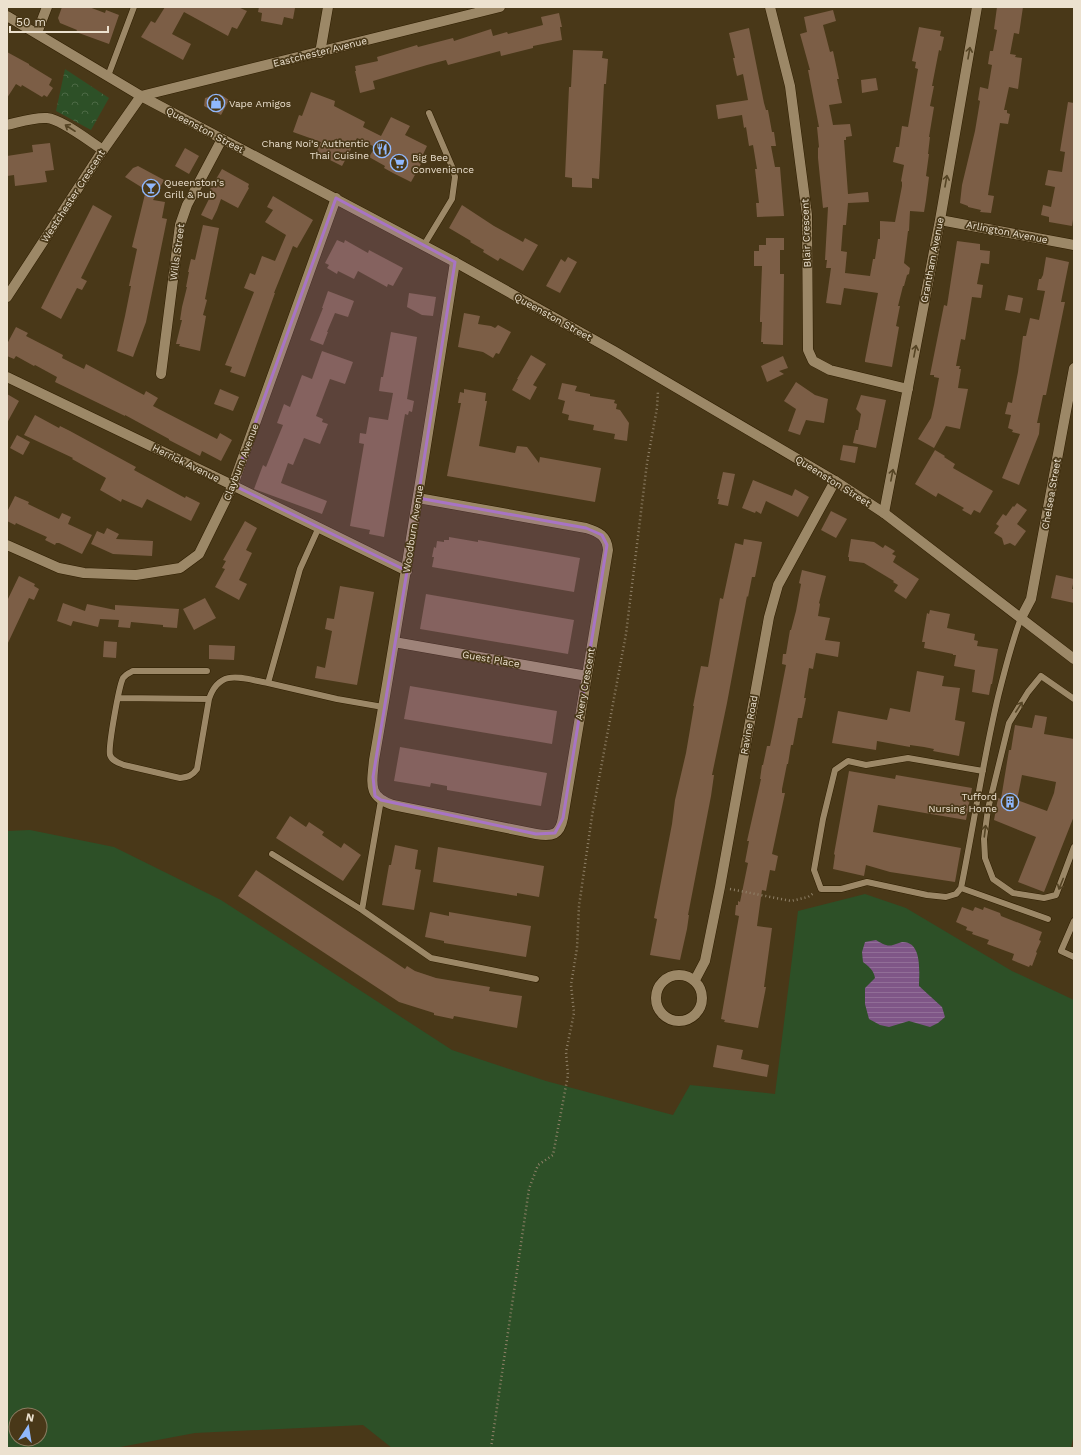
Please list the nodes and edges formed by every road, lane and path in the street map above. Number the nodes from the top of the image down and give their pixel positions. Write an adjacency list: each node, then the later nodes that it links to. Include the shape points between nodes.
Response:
1 (47, 7): 8 (street)
2 (134, 7): 10 (lane)
3 (328, 7): 9 (street)
4 (500, 7): 9 (street, Eastchester Avenue)
5 (770, 7): 25 (street, Blair Crescent, via 790,86 807,215 808,350 813,362 830,370)
6 (977, 7): 17 (street, Grantham Avenue, one-way to 6)
7 (7, 16): 8 (street, Queenston Street)
8 (38, 33): 10 (street, Queenston Street)
9 (320, 53): 11 (street, Eastchester Avenue)
10 (108, 76): 11 (street, Queenston Street)
11 (141, 96): 14 (street, Queenston Street); 15 (street, Westchester Crescent)
12 (429, 113): 18 (lane, via 454,176 452,199)
13 (7, 125): 15 (street, one-way to 13, via 58,121 48,118 36,118)
14 (222, 139): 16 (street, Queenston Street); 23 (street, Wills Street, via 187,205 180,225)
15 (103, 150): 21 (street, Westchester Crescent)
16 (336, 198): 18 (street, Queenston Street); 28 (street, Clayburn Avenue)
17 (940, 220): 19 (street, Arlington Avenue); 25 (street, Grantham Avenue, one-way to 17)
18 (424, 245): 20 (street, Queenston Street)
19 (1074, 245)
20 (455, 262): 27 (street, Queenston Street); 29 (street, Woodburn Avenue)
21 (7, 297)
22 (1074, 368): 34 (street, Chelsea Street, via 1031,599)
23 (161, 374)
24 (7, 377): 28 (street, Herrick Avenue)
25 (908, 389): 30 (street, Grantham Avenue, one-way to 25)
26 (658, 391): 57 (path, via 626,634 592,816 579,906 577,948 571,985 574,1013 566,1052 568,1075 552,1155 538,1165 529,1189)
27 (835, 481): 30 (street, Queenston Street); 48 (street, Ravine Road, via 778,585 769,617)
28 (233, 485): 31 (street, Herrick Avenue); 32 (street, Clayburn Avenue, via 199,554 180,568 136,575 84,573 59,568)
29 (418, 498): 33 (street, Woodburn Avenue); 38 (street, Avery Crescent, via 586,528 602,535 608,550)
30 (884, 513): 34 (street, Queenston Street)
31 (319, 527): 33 (street, Herrick Avenue); 39 (lane, via 300,569)
32 (7, 545)
33 (407, 571): 35 (street, Woodburn Avenue)
34 (1021, 618): 36 (street, Queenston Street); 44 (lane, via 1010,649 990,730)
35 (394, 642): 38 (street, Guest Place); 43 (street, Woodburn Avenue)
36 (1074, 659)
37 (207, 671): 40 (lane, via 133,671 121,682)
38 (587, 676): 45 (street, Avery Crescent, via 562,824 560,829 550,836 393,805)
39 (268, 684): 41 (lane, via 227,677 217,684); 43 (lane)
40 (118, 698): 41 (lane); 41 (lane, via 109,748 112,759 124,765 180,778 188,777 197,769)
41 (209, 699)
42 (1074, 699): 46 (lane, one-way to 42, via 1056,895 1044,898 1013,893 993,879 985,858 984,839 1008,723 1041,676)
43 (383, 707): 45 (street, Woodburn Avenue, via 372,786)
44 (983, 771): 49 (lane); 50 (lane, via 908,758 866,765 848,761 835,770 814,870)
45 (378, 798): 51 (lane)
46 (1074, 847)
47 (272, 854): 51 (lane)
48 (720, 887): 50 (path, via 791,901 808,897); 56 (street, Ravine Road, via 705,961)
49 (961, 888): 50 (lane, via 956,894 946,898 867,882 841,889); 52 (lane)
50 (821, 889)
51 (362, 910): 55 (lane, via 431,958)
52 (1048, 919)
53 (1074, 921): 54 (lane, via 1061,951)
54 (1074, 957)
55 (536, 979)
56 (694, 980): 56 (street, via 703,996 702,1005 697,1013 690,1019 681,1021 664,1016 658,1008 656,999 661,982 677,974 686,975)
57 (491, 1448)

